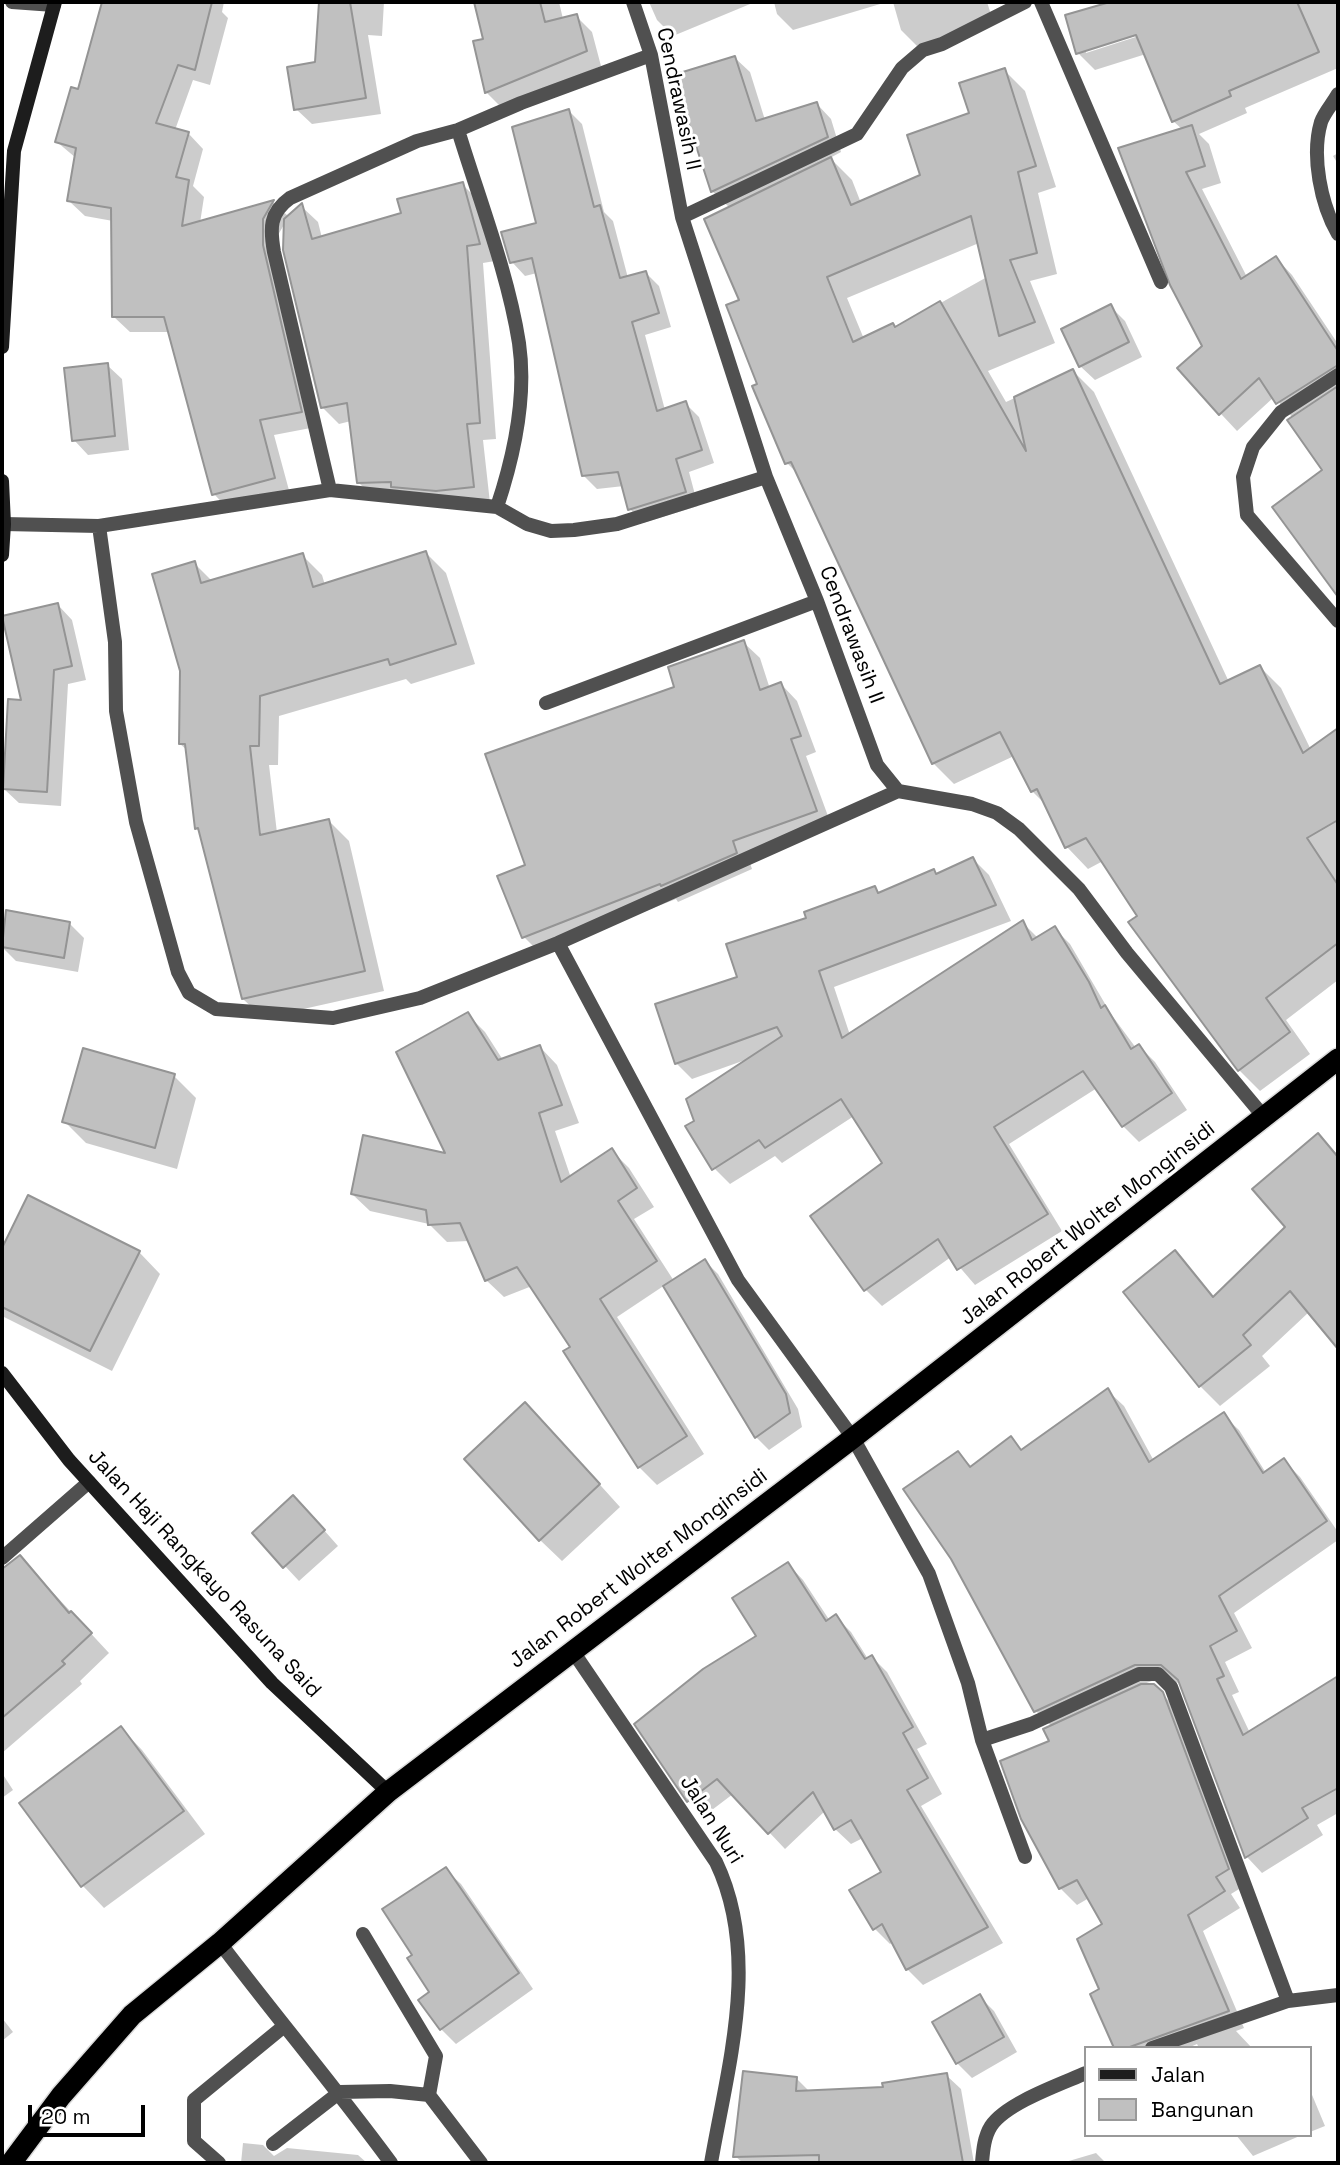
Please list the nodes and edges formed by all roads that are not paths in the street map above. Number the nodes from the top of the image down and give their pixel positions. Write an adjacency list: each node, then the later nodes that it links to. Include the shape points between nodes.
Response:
1 (12, 2): 5 (street)
2 (633, 2): 6 (street, Cendrawasih II)
3 (1025, 2): 9 (street, via 923,50 902,68 857,134)
4 (1041, 2): 11 (street)
5 (55, 4): 12 (street, via 14,151)
6 (651, 55): 8 (street); 9 (street, Cendrawasih II)
7 (1338, 94): 10 (street, via 1321,122 1318,143 1323,195)
8 (458, 130): 16 (street, via 417,141 298,194 281,204 272,218 274,252); 17 (street, via 519,345 520,397 513,459)
9 (682, 217): 14 (street, Cendrawasih II)
10 (1338, 234)
11 (1161, 282)
12 (2, 347)
13 (1338, 375): 22 (street, via 1281,412 1253,447 1243,477 1247,515)
14 (766, 477): 17 (street, via 617,524 574,530 551,531 527,524); 21 (street, Cendrawasih II)
15 (2, 481): 18 (street)
16 (330, 490): 17 (street); 19 (street)
17 (497, 507)
18 (4, 524): 19 (street); 20 (street)
19 (99, 526): 25 (street, via 115,642 116,711 136,822 178,972 189,993 216,1009 333,1018 420,998)
20 (2, 555)
21 (817, 601): 23 (street); 24 (street, Cendrawasih II, via 877,765)
22 (1338, 621)
23 (546, 703)
24 (898, 791): 25 (street); 27 (street, via 972,804 997,813 1019,829 1079,890)
25 (558, 943): 29 (street, via 738,1280)
26 (1338, 1059): 27 (highway, Jalan Robert Wolter Monginsidi)
27 (1264, 1117): 29 (highway, Jalan Robert Wolter Monginsidi)
28 (2, 1373): 30 (street, Jalan Haji Rangkayo Rasuna Said)
29 (853, 1438): 32 (highway, Jalan Robert Wolter Monginsidi); 33 (street, via 929,1574 968,1683)
30 (89, 1482): 31 (street); 34 (street, Jalan Haji Rangkayo Rasuna Said, via 272,1683)
31 (2, 1558)
32 (572, 1650): 34 (highway, Jalan Robert Wolter Monginsidi); 50 (street, Jalan Nuri, via 705,1845 730,1891 739,1971)
33 (982, 1740): 35 (street); 39 (street, via 1031,1724 1139,1674 1152,1672 1166,1679)
34 (388, 1792): 37 (highway, Jalan Robert Wolter Monginsidi)
35 (1025, 1857)
36 (363, 1934): 44 (street, via 436,2056)
37 (220, 1942): 40 (street); 46 (highway, Jalan Robert Wolter Monginsidi, via 132,2015 61,2095)
38 (1338, 1995): 39 (street)
39 (1288, 2001): 41 (street)
40 (283, 2026): 43 (street); 47 (street, via 194,2100 194,2141)
41 (1158, 2046)
42 (1084, 2074): 51 (street, via 1025,2101 992,2125)
43 (340, 2092): 44 (street); 45 (street); 48 (street)
44 (429, 2095): 49 (street)
45 (273, 2144)
46 (11, 2163)
47 (219, 2163)
48 (391, 2163)
49 (481, 2163)
50 (711, 2163)
51 (982, 2163)

